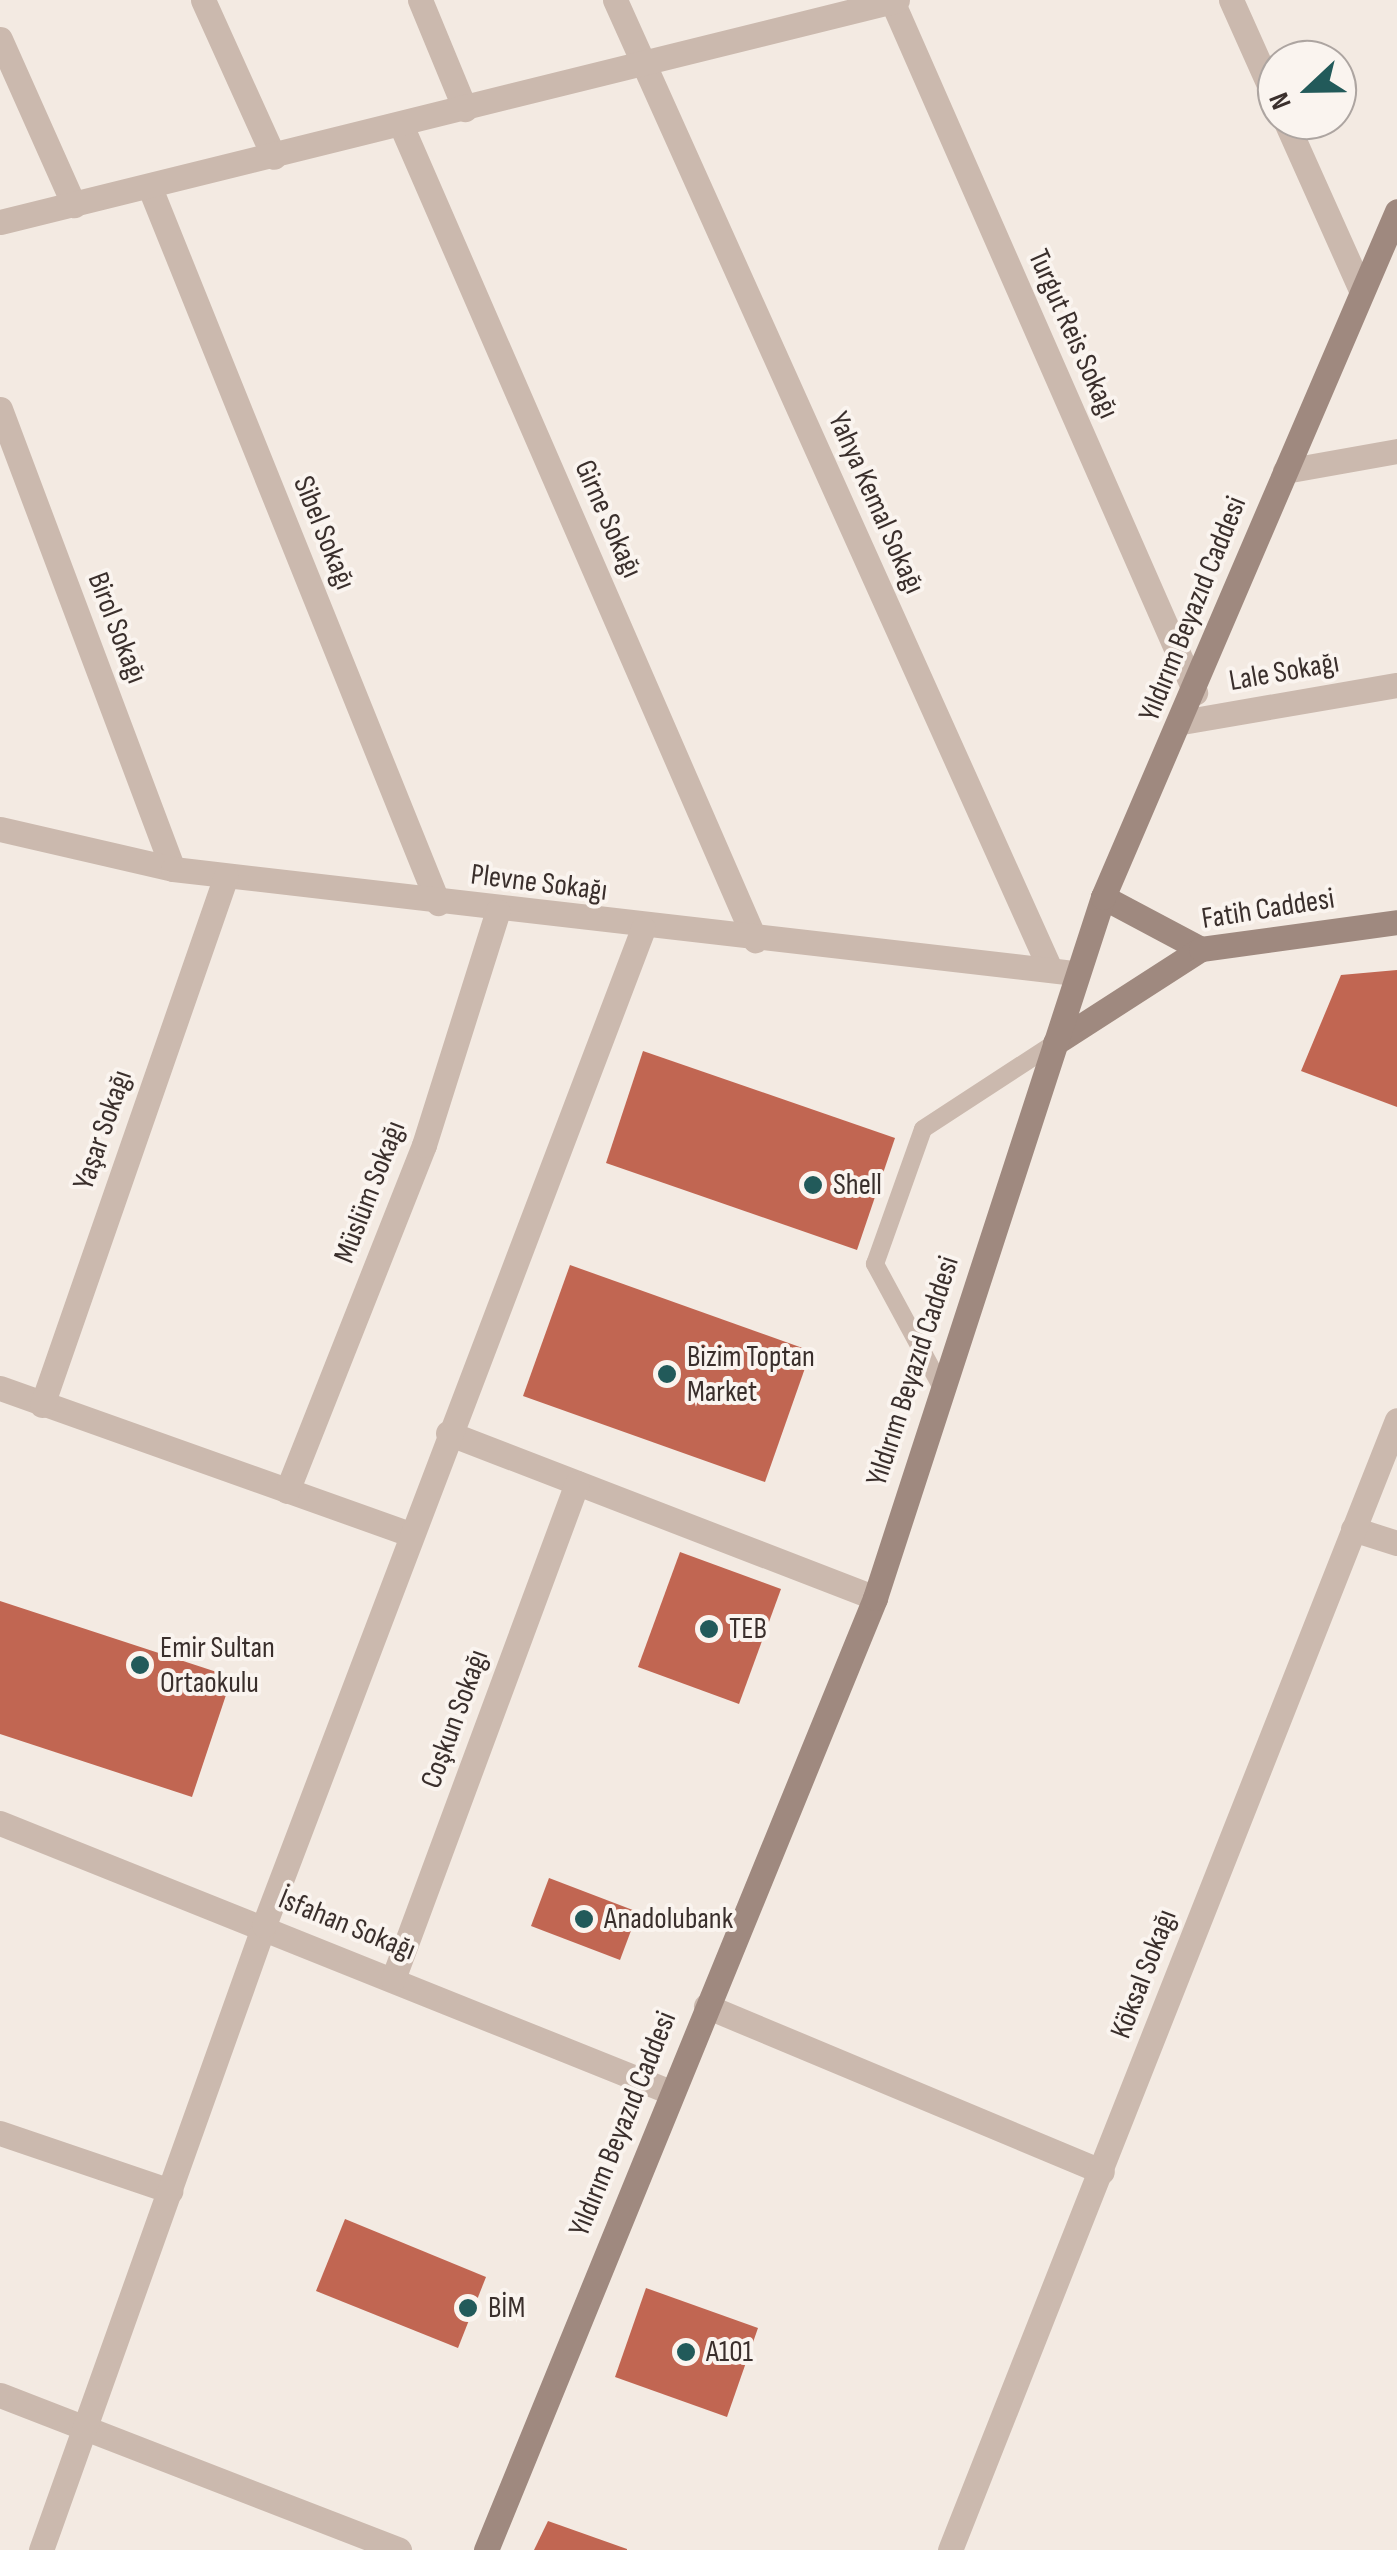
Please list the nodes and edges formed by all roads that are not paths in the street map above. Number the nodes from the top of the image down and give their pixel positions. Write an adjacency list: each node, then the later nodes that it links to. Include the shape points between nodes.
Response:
1 (203, 0): 13 (street)
2 (420, 0): 10 (street)
3 (615, 0): 9 (street, Yahya Kemal Sokağı)
4 (1231, 0): 8 (street)
5 (894, 1): 6 (street); 23 (street, Turgut Reis Sokağı)
6 (862, 4): 9 (street)
7 (0, 39): 15 (street)
8 (1257, 58)
9 (642, 64): 10 (street); 35 (street, Yahya Kemal Sokağı)
10 (466, 109): 11 (street)
11 (400, 126): 13 (street); 33 (street, Girne Sokağı)
12 (1293, 140): 18 (street)
13 (274, 157): 14 (street)
14 (150, 188): 15 (street); 29 (street, Sibel Sokağı)
15 (74, 205): 17 (street)
16 (1394, 219): 18 (main road, Yıldırım Beyazıd Caddesi)
17 (0, 222)
18 (1361, 290): 21 (main road, Yıldırım Beyazıd Caddesi)
19 (0, 409): 26 (street, Birol Sokağı)
20 (1397, 452): 21 (street)
21 (1284, 471): 23 (main road, Yıldırım Beyazıd Caddesi)
22 (1397, 686): 24 (street, Lale Sokağı)
23 (1194, 692): 24 (main road, Yıldırım Beyazıd Caddesi)
24 (1182, 722): 28 (main road, Yıldırım Beyazıd Caddesi)
25 (0, 829): 26 (street, Plevne Sokağı)
26 (173, 870): 27 (street, Plevne Sokağı)
27 (226, 876): 29 (street, Plevne Sokağı); 39 (street, Yaşar Sokağı)
28 (1103, 897): 34 (main road); 35 (main road, Yıldırım Beyazıd Caddesi)
29 (438, 903): 30 (street, Plevne Sokağı)
30 (498, 910): 32 (street, Plevne Sokağı); 43 (street, Müslüm Sokağı, via 424,1145)
31 (1397, 922): 34 (main road, Fatih Caddesi)
32 (642, 928): 33 (street, Plevne Sokağı); 41 (street)
33 (756, 940): 35 (street, Plevne Sokağı)
34 (1201, 949): 36 (main road, Fatih Caddesi)
35 (1062, 971): 36 (main road, Yıldırım Beyazıd Caddesi)
36 (1055, 1044): 37 (main road, Yıldırım Beyazıd Caddesi); 37 (lane, via 922,1129 875,1264)
37 (941, 1386): 47 (main road, Yıldırım Beyazıd Caddesi)
38 (0, 1388): 39 (street)
39 (42, 1405): 43 (street)
40 (1397, 1420): 44 (street, Köksal Sokağı)
41 (448, 1433): 42 (street); 45 (street)
42 (577, 1482): 47 (street); 50 (street, Coşkun Sokağı)
43 (287, 1491): 45 (street)
44 (1354, 1528): 46 (street); 54 (street, Köksal Sokağı)
45 (410, 1534): 49 (street)
46 (1397, 1543)
47 (874, 1598): 51 (main road, Yıldırım Beyazıd Caddesi)
48 (0, 1823): 49 (street, İsfahan Sokağı)
49 (264, 1925): 50 (street, İsfahan Sokağı); 55 (street)
50 (393, 1978): 52 (street, İsfahan Sokağı)
51 (706, 2006): 52 (main road, Yıldırım Beyazıd Caddesi); 54 (street)
52 (668, 2091): 60 (main road, Yıldırım Beyazıd Caddesi)
53 (0, 2133): 55 (street)
54 (1102, 2172): 61 (street, Köksal Sokağı)
55 (170, 2191): 57 (street)
56 (0, 2396): 57 (street)
57 (88, 2424): 58 (street); 59 (street)
58 (41, 2550)
59 (399, 2550)
60 (486, 2550)
61 (950, 2550)

